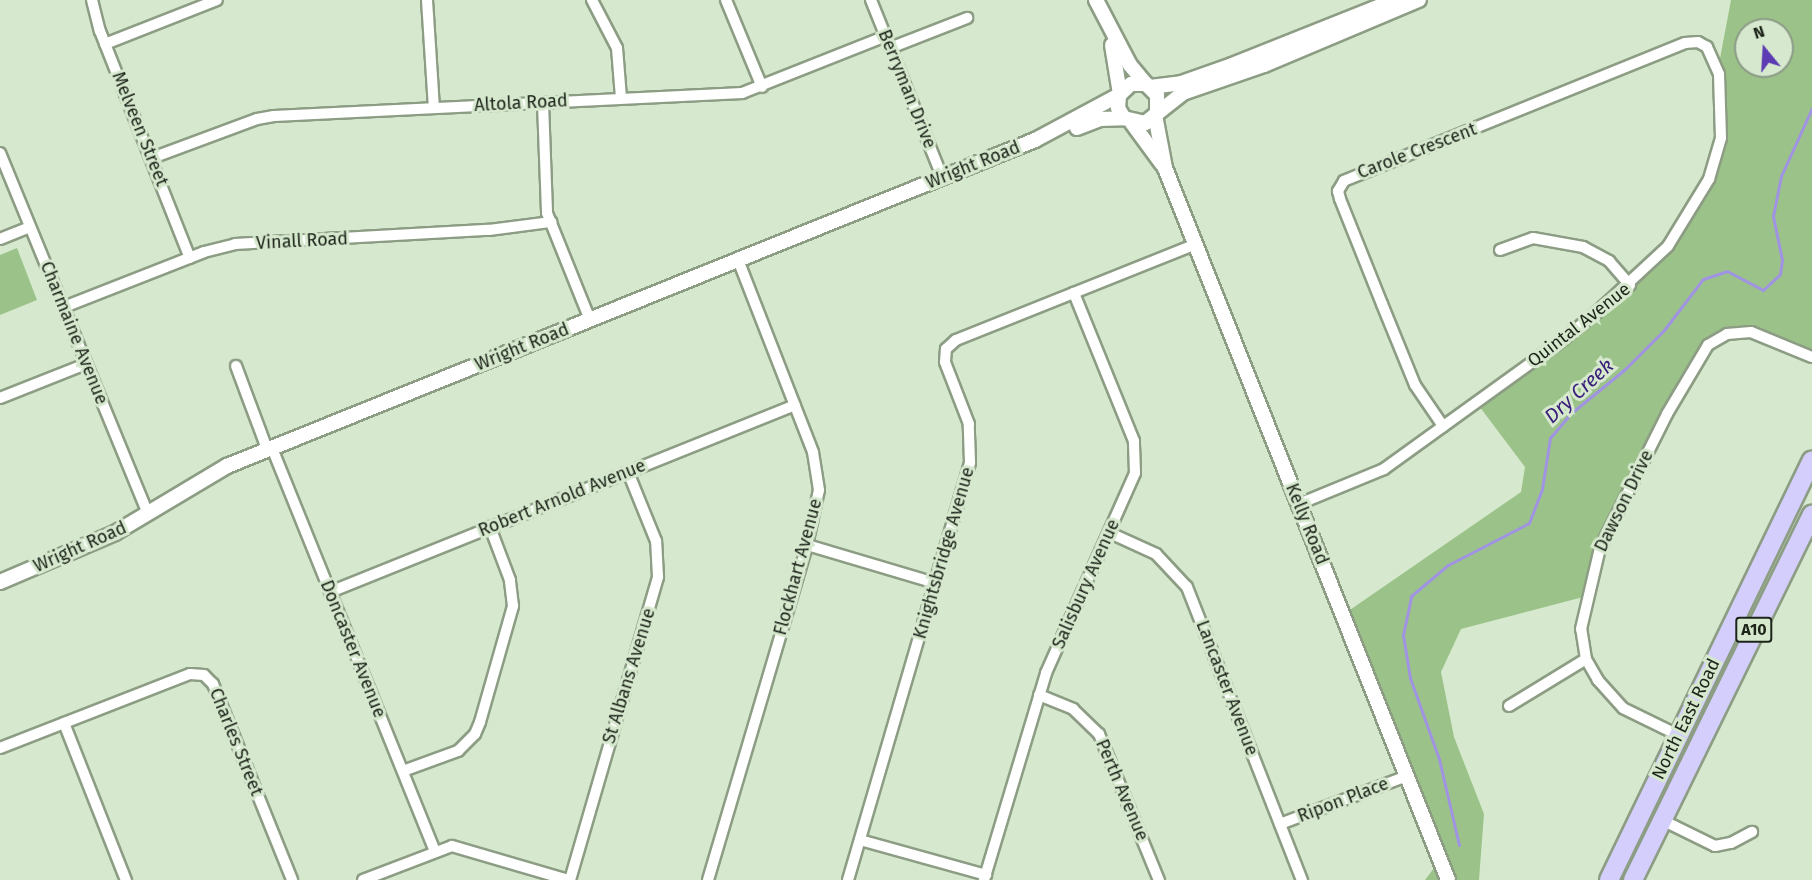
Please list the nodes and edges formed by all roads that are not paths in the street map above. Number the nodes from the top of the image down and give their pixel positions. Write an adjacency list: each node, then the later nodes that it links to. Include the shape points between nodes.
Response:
1 (92, 0): 13 (street, Melveen Street)
2 (217, 0): 13 (street)
3 (428, 0): 21 (street)
4 (592, 0): 19 (street, via 617,48)
5 (726, 0): 17 (street)
6 (871, 0): 12 (street, Berryman Drive)
7 (1096, 0): 11 (main road)
8 (1395, 0): 16 (main road, via 1212,73 1181,83)
9 (1419, 0): 22 (main road, via 1264,65 1183,93)
10 (967, 18): 15 (street)
11 (1109, 25): 16 (main road, via 1130,65); 18 (main road)
12 (886, 36): 15 (street, Berryman Drive); 17 (street, Altola Road)
13 (105, 44): 26 (street, Melveen Street)
14 (1707, 47): 36 (street, Quintal Avenue, via 1716,63 1722,99 1723,123 1717,156 1708,179 1668,246); 45 (street, Carole Crescent, via 1698,42 1685,43 1344,181 1338,191 1340,198 1382,304 1415,385)
15 (890, 48): 28 (street, Berryman Drive)
16 (1148, 85): 18 (main road, via 1131,84); 22 (main road, via 1158,98)
17 (762, 87): 19 (street, Altola Road, via 730,94)
18 (1119, 94): 23 (main road, via 1118,108); 24 (main road, Wright Road)
19 (621, 98): 20 (street, Altola Road)
20 (543, 102): 21 (street, Altola Road); 29 (street, via 545,188)
21 (434, 107): 26 (street, Altola Road, via 265,117)
22 (1156, 114): 23 (main road, via 1145,123); 27 (main road, Kelly Road)
23 (1128, 121): 24 (main road, Wright Road, via 1100,119); 27 (main road, Kelly Road)
24 (1054, 132): 28 (main road, Wright Road)
25 (0, 153): 30 (street, Charmaine Avenue)
26 (152, 158): 34 (street, Melveen Street)
27 (1165, 168): 32 (main road, Kelly Road)
28 (942, 177): 35 (main road, Wright Road)
29 (550, 222): 34 (street, Vinall Road, via 489,230 235,244); 39 (street)
30 (30, 227): 31 (street); 38 (street, Charmaine Avenue)
31 (0, 239)
32 (1196, 244): 37 (street, Knightsbridge Avenue); 49 (main road, Kelly Road)
33 (1500, 250): 36 (street, via 1533,238 1575,245 1609,261)
34 (190, 258): 38 (street, Vinall Road)
35 (738, 260): 39 (main road, Wright Road); 44 (street, Flockhart Avenue)
36 (1630, 285): 45 (street, Quintal Avenue, via 1556,345)
37 (1074, 293): 54 (street, Salisbury Avenue, via 1134,441 1134,477); 59 (street, Knightsbridge Avenue, via 952,342 946,349 945,362 967,418 972,448)
38 (64, 307): 41 (street, Charmaine Avenue)
39 (590, 320): 46 (main road, Wright Road)
40 (1812, 357): 61 (street, Dawson Drive, via 1759,334 1743,332 1722,336 1701,352 1600,548 1582,620 1581,640)
41 (86, 364): 43 (street); 51 (street, Charmaine Avenue)
42 (236, 366): 46 (street, Doncaster Avenue)
43 (0, 398)
44 (795, 405): 48 (street, Robert Arnold Avenue); 56 (street, Flockhart Avenue, via 813,452 819,482)
45 (1443, 426): 49 (street, Quintal Avenue, via 1383,470)
46 (270, 448): 51 (main road, Wright Road, via 200,479); 60 (street, Doncaster Avenue)
47 (1812, 461): 50 (highway, North East Road / A10)
48 (628, 472): 53 (street, Robert Arnold Avenue); 80 (street, St Albans Avenue, via 656,541 658,577)
49 (1299, 504): 70 (main road, Kelly Road)
50 (1790, 506): 55 (highway); 57 (highway, North East Road / A10)
51 (148, 513): 58 (main road, Wright Road, via 100,541)
52 (1812, 514): 55 (highway, North East Road / A10)
53 (490, 527): 60 (street, Robert Arnold Avenue); 69 (street, via 510,580 513,606 480,722 475,734 458,751)
54 (1110, 533): 62 (street, Salisbury Avenue); 72 (street, Lancaster Avenue, via 1156,554 1187,587)
55 (1806, 539): 57 (highway, via 1783,542); 65 (highway, North East Road / A10)
56 (807, 545): 59 (street); 81 (street, Flockhart Avenue)
57 (1766, 555): 66 (highway, North East Road / A10)
58 (0, 582)
59 (935, 583): 74 (street, Knightsbridge Avenue)
60 (330, 592): 69 (street, Doncaster Avenue)
61 (1586, 658): 63 (street); 66 (street, Dawson Drive, via 1598,680 1623,708)
62 (1039, 695): 76 (street, Salisbury Avenue); 83 (street, Perth Avenue, via 1073,709 1099,734)
63 (1509, 706)
64 (64, 723): 67 (street, Charles Street); 77 (street); 78 (street, Charles Street, via 189,674 208,677)
65 (1708, 724): 66 (highway, via 1696,732); 68 (highway, North East Road / A10)
66 (1678, 735): 68 (highway); 86 (highway, North East Road / A10)
67 (0, 748)
68 (1689, 765): 71 (highway, North East Road / A10)
69 (403, 771): 75 (street, Doncaster Avenue)
70 (1407, 776): 72 (street, Ripon Place); 85 (main road, Kelly Road)
71 (1662, 820): 73 (street, via 1715,846); 87 (highway, North East Road / A10)
72 (1280, 824): 84 (street, Lancaster Avenue)
73 (1752, 832)
74 (860, 840): 76 (street); 82 (street, Knightsbridge Avenue)
75 (435, 851): 79 (street); 80 (street, via 462,847)
76 (985, 877)
77 (126, 880)
78 (292, 880)
79 (363, 880)
80 (569, 880)
81 (708, 880)
82 (848, 880)
83 (1159, 880)
84 (1302, 880)
85 (1448, 880)
86 (1609, 880)
87 (1633, 880)

